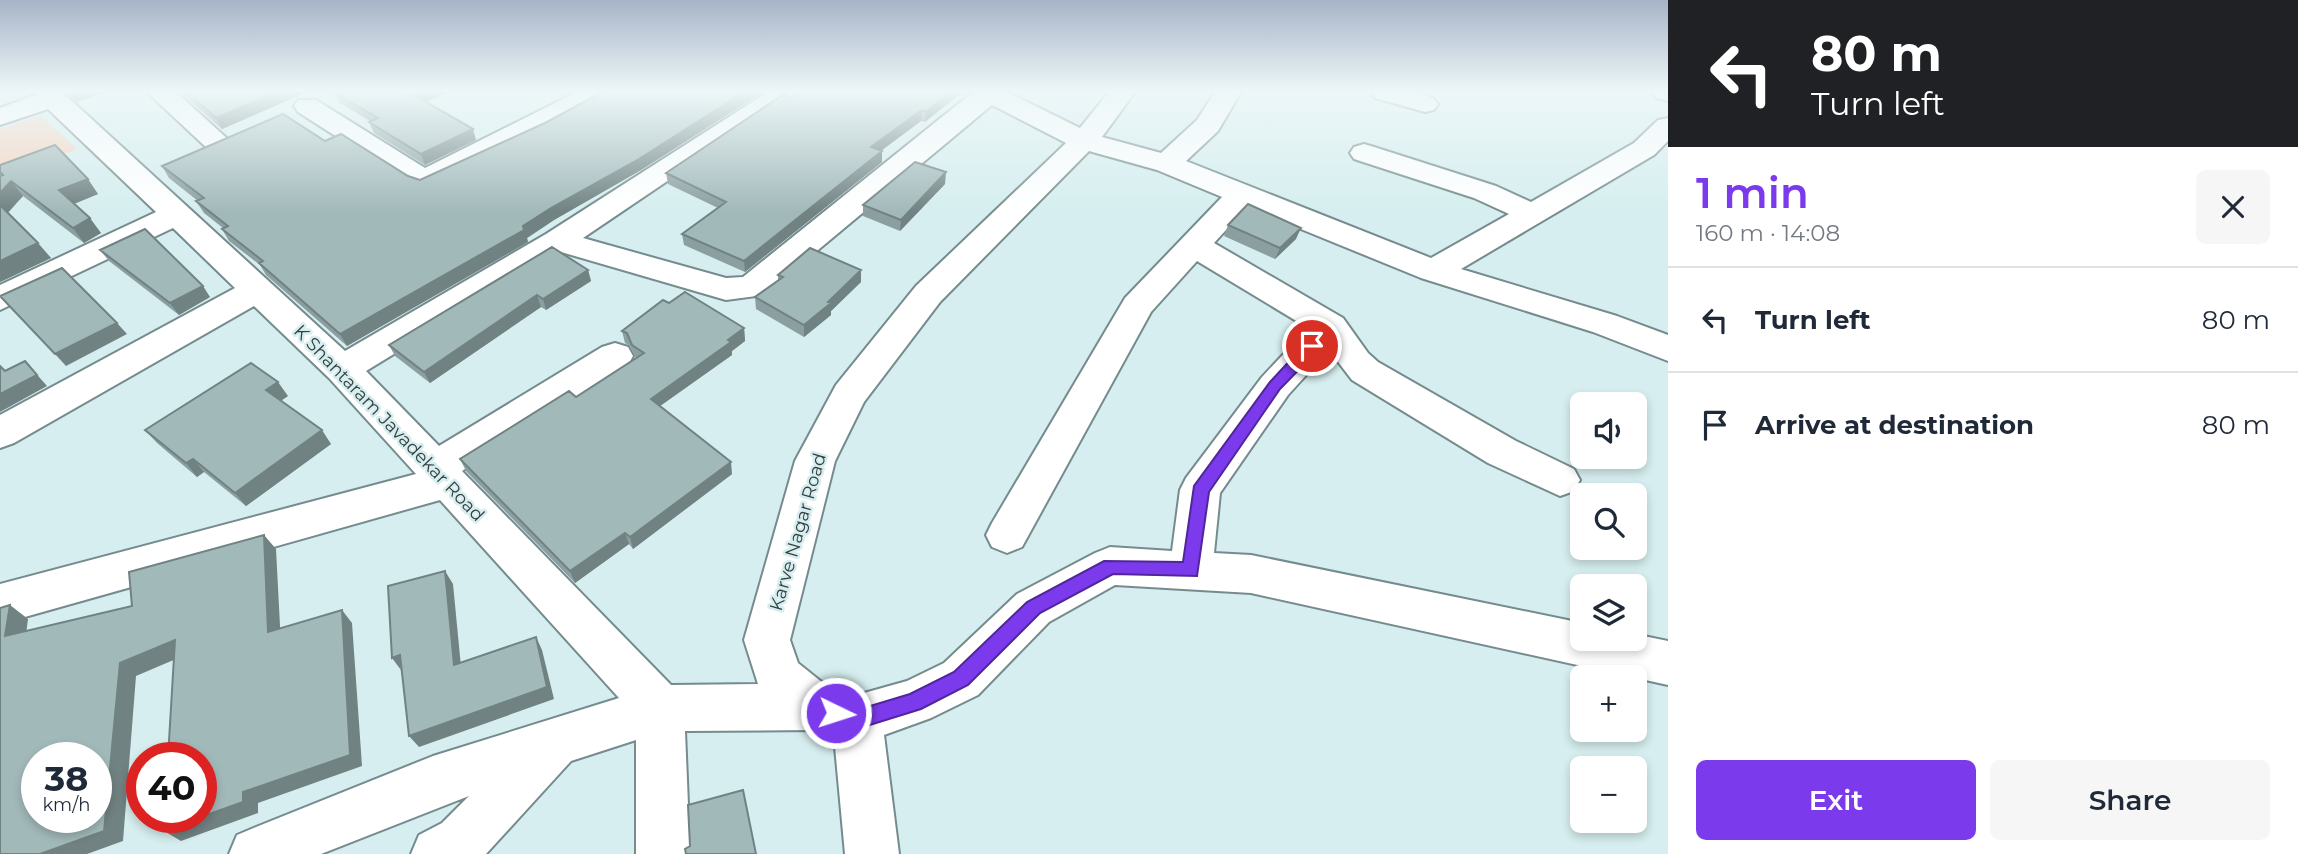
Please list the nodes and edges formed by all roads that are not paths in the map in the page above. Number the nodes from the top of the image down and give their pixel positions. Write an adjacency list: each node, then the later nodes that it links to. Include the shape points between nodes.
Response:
1 (95, 132): 17 (street, K Shantaram Javadekar Road, via 148,174)
2 (206, 132): 12 (street)
3 (333, 132): 4 (street, via 424,180)
4 (519, 132)
5 (725, 132): 18 (street)
6 (942, 132): 18 (street, via 752,287 726,289)
7 (1068, 132): 11 (street)
8 (1090, 132): 11 (street, Karve Nagar Road)
9 (1201, 132): 14 (street)
10 (1662, 132): 16 (street, via 1644,149)
11 (1082, 139): 14 (street); 35 (street, Karve Nagar Road, via 928,294 849,395 816,461 767,640 779,677)
12 (219, 143)
13 (1364, 153): 16 (street, via 1485,192)
14 (1167, 164): 15 (street)
15 (1242, 194): 19 (street); 20 (street)
16 (1531, 214): 20 (street)
17 (175, 215): 21 (street, K Shantaram Javadekar Road); 22 (street)
18 (557, 241): 26 (street)
19 (1194, 245): 23 (street); 30 (street, via 1136,306)
20 (1433, 271): 24 (street, via 1605,324)
21 (257, 290): 26 (street, K Shantaram Javadekar Road); 27 (street)
22 (0, 299)
23 (1331, 326): 29 (street, via 1366,371 1502,452); 31 (street, via 1275,386 1200,490)
24 (1668, 349)
25 (615, 356): 28 (street)
26 (342, 369): 28 (street, K Shantaram Javadekar Road)
27 (0, 433)
28 (441, 475): 32 (street); 34 (street, K Shantaram Javadekar Road)
29 (1560, 480)
30 (1007, 535)
31 (1191, 570): 33 (street, via 1251,574); 35 (street, via 1111,566 1033,608 961,679 914,702)
32 (0, 604)
33 (1668, 663)
34 (660, 708): 35 (street); 36 (street); 39 (street)
35 (836, 713): 40 (street)
36 (556, 741): 37 (street, via 433,782); 38 (street, via 461,842)
37 (256, 854)
38 (438, 854)
39 (663, 854)
40 (872, 854)

